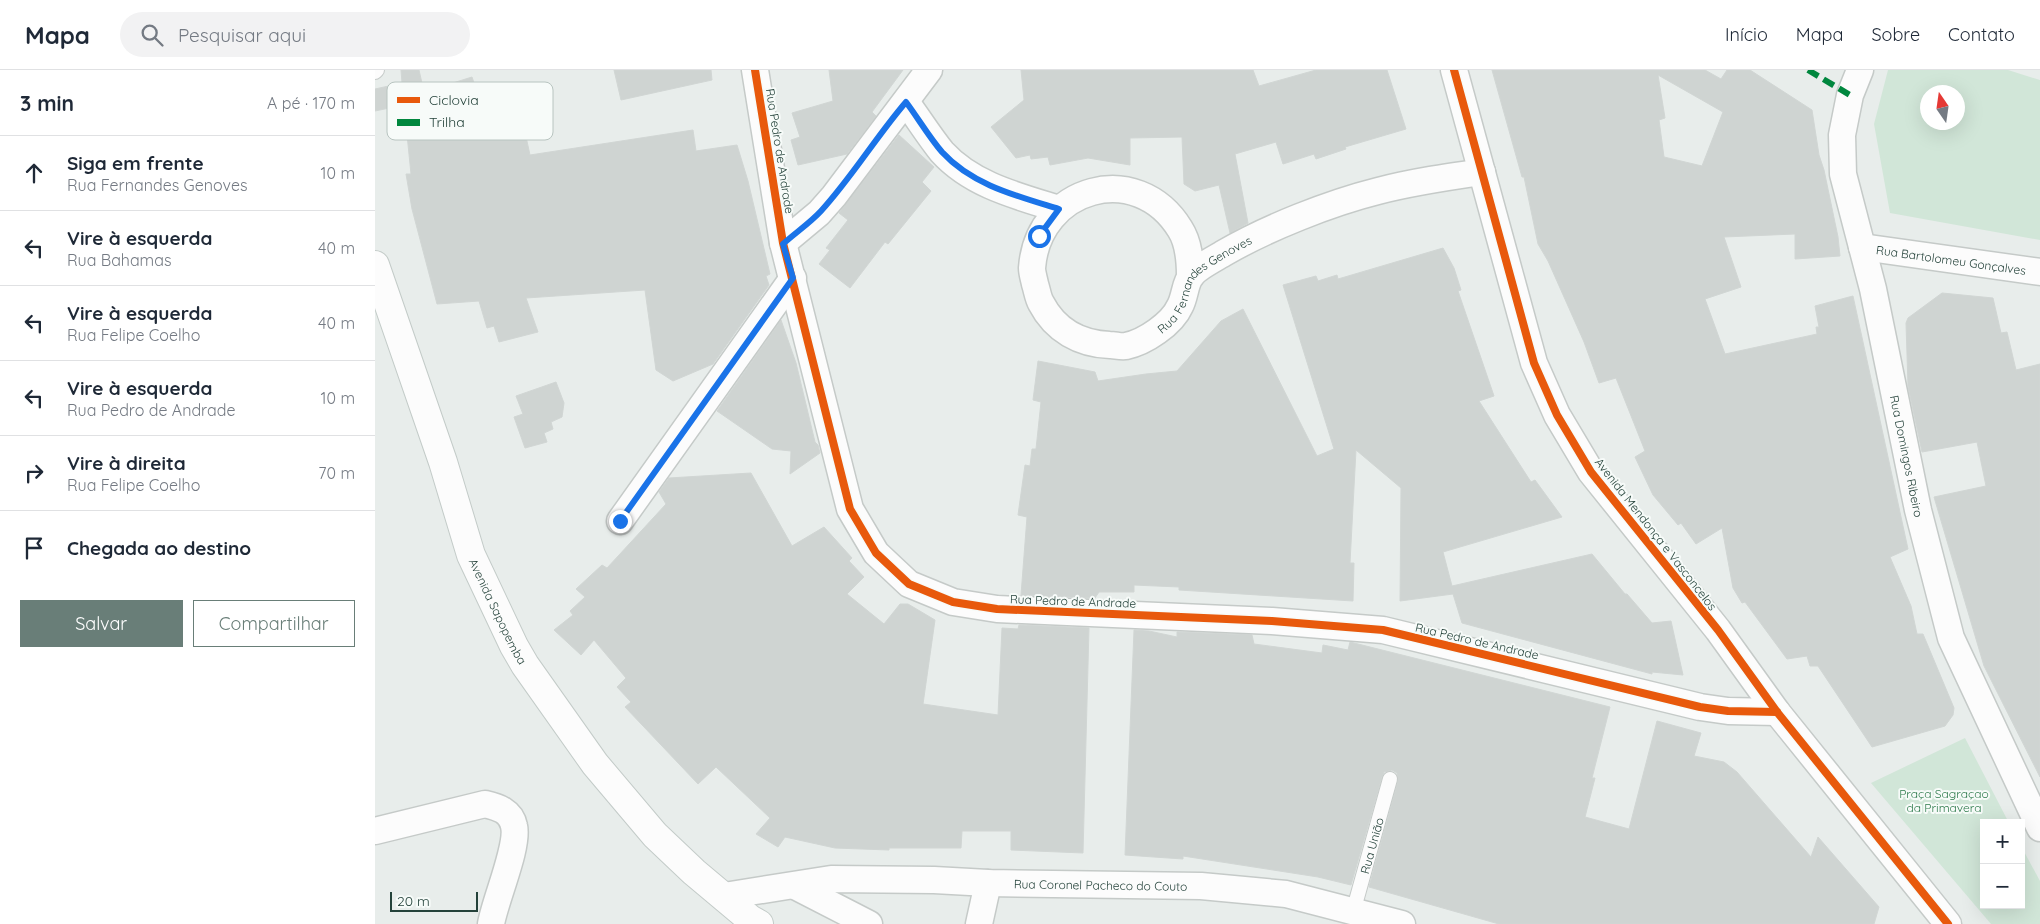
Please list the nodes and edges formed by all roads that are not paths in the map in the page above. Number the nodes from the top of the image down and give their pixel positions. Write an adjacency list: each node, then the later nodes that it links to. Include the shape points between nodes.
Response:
1 (755, 70): 8 (street, Rua Pedro de Andrade)
2 (929, 70): 5 (street)
3 (1454, 70): 6 (street, Avenida Mendonça e Vasconcelos)
4 (1860, 70): 9 (street, Rua Domingos Ribeiro, via 1850,95 1843,135 1843,174)
5 (906, 102): 7 (street, via 942,151 960,168 986,184); 8 (street, via 834,196)
6 (1482, 172): 12 (street, Rua Fernandes Genoves, via 1377,191 1326,208 1243,242); 15 (street, Avenida Mendonça e Vasconcelos, via 1534,363 1557,415 1591,472 1718,630)
7 (1059, 209): 12 (street, via 1078,196 1101,190 1125,190 1147,197 1167,211 1181,230 1189,252); 12 (street, Rua Fernandes Genoves, via 1039,236 1032,269 1040,302 1061,329 1091,344 1125,346 1157,333 1180,308)
8 (783, 244): 13 (street, Rua Pedro de Andrade)
9 (1862, 247): 11 (street, Rua Bartolomeu Gonçalves); 17 (street, Rua Domingos Ribeiro, via 1918,510 1951,638)
10 (375, 265): 21 (main road, Avenida Sapopemba, via 443,462 471,555 513,646 595,764 655,835)
11 (2040, 272)
12 (1191, 276)
13 (793, 278): 14 (street); 15 (street, Rua Pedro de Andrade, via 850,509 875,553 909,584 953,602 997,609 1272,621 1383,630 1700,707)
14 (620, 521)
15 (1777, 712): 28 (street, Avenida Mendonça e Vasconcelos)
16 (1391, 779): 22 (lane, Rua União)
17 (2040, 828)
18 (375, 831): 24 (street, via 485,804 498,806 507,813 514,825 514,839)
19 (989, 882): 20 (street, Rua Coronel Pacheco do Couto, via 831,879); 22 (street, Rua Coronel Pacheco do Couto, via 1201,886 1286,894); 26 (street)
20 (795, 886): 21 (street); 25 (street)
21 (724, 896): 23 (main road, Avenida Sapopemba)
22 (1353, 912): 27 (street, Rua Coronel Pacheco do Couto)
23 (754, 922)
24 (491, 924)
25 (869, 924)
26 (979, 924)
27 (1402, 924)
28 (1948, 924)

